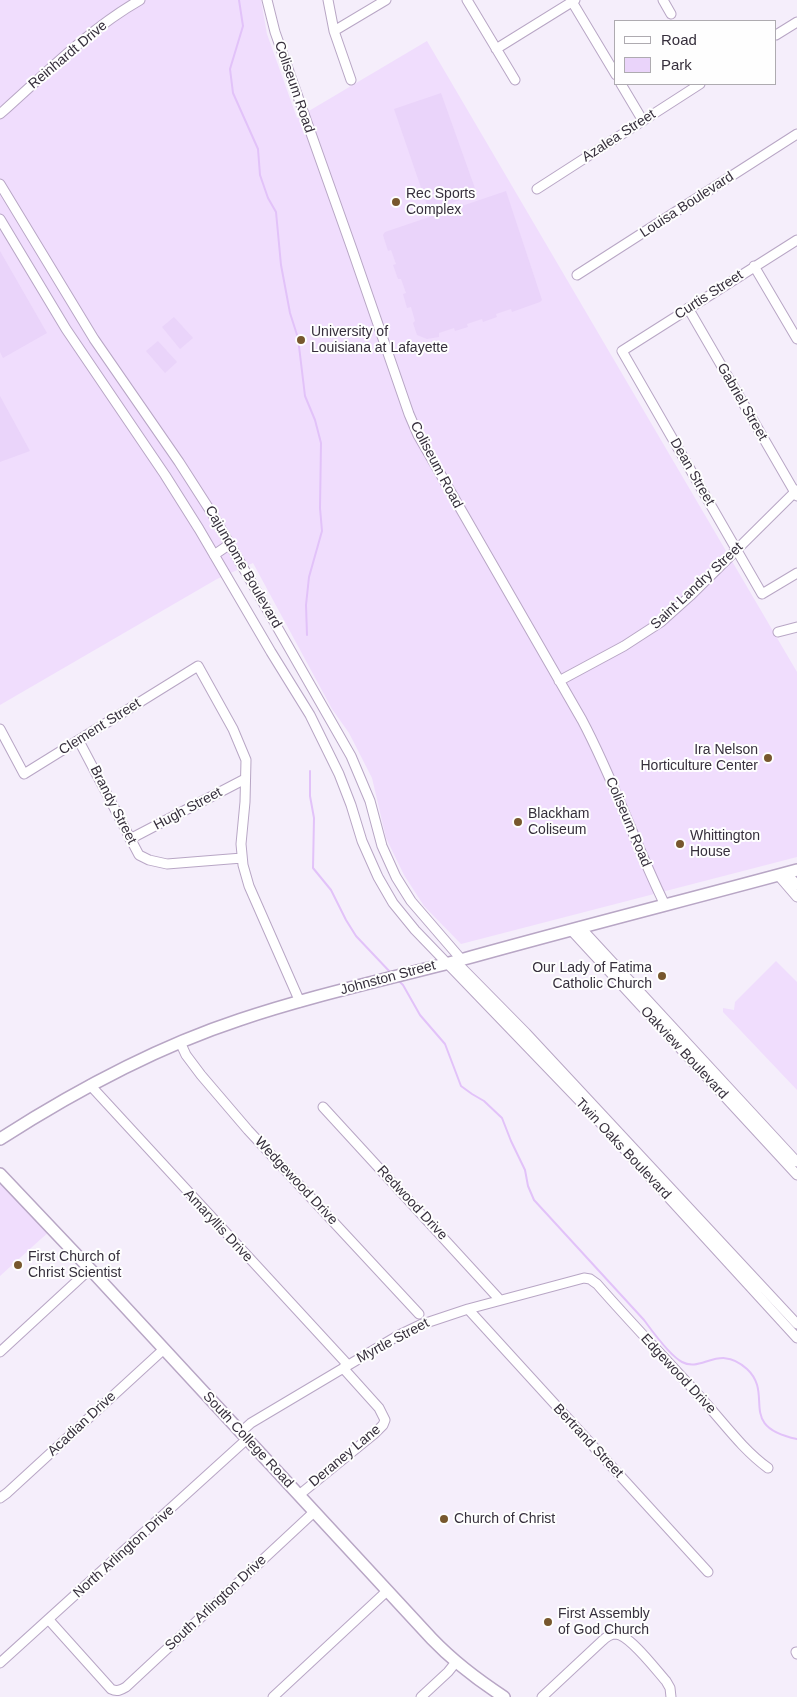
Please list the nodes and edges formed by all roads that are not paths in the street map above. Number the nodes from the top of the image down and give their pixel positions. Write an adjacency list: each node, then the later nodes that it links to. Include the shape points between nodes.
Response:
1 (140, 0): 19 (street, Reinhardt Drive, via 91,34)
2 (267, 0): 38 (street, Coliseum Road, via 275,32 418,436)
3 (328, 0): 11 (street)
4 (386, 0): 8 (street)
5 (467, 0): 13 (street)
6 (663, 0): 9 (street)
7 (573, 1): 13 (street); 14 (street)
8 (369, 4): 11 (street)
9 (671, 14)
10 (797, 22): 12 (street)
11 (334, 31): 15 (street)
12 (777, 34)
13 (496, 49): 16 (street)
14 (614, 72)
15 (351, 80)
16 (515, 80)
17 (622, 85): 20 (street)
18 (698, 85): 20 (street, Azalea Street)
19 (0, 114)
20 (643, 121): 23 (street, Azalea Street)
21 (797, 134): 27 (street, Louisa Boulevard)
22 (0, 184): 32 (street, Cajundome Boulevard, via 94,339 179,462)
23 (537, 189)
24 (0, 219): 34 (street, Cajundome Boulevard, via 66,330 165,475)
25 (797, 240): 26 (street, Curtis Street)
26 (754, 266): 28 (street, Curtis Street); 29 (street)
27 (578, 275)
28 (688, 308): 30 (street, Curtis Street); 31 (street, Gabriel Street)
29 (797, 339)
30 (622, 350): 33 (street, Dean Street)
31 (796, 493): 33 (street, Saint Landry Street)
32 (230, 544): 34 (street); 39 (street, Cajundome Boulevard)
33 (737, 549): 35 (street, Dean Street, via 762,594); 38 (street, Saint Landry Street, via 661,622)
34 (214, 554): 41 (street, Cajundome Boulevard)
35 (797, 573)
36 (797, 626): 37 (street)
37 (778, 632)
38 (560, 681): 49 (street, Coliseum Road, via 595,745)
39 (334, 725): 41 (street); 51 (street, Cajundome Boulevard, via 364,785 382,846 396,877)
40 (0, 729): 42 (street, Clement Street, via 24,774)
41 (319, 733): 51 (street, Cajundome Boulevard, via 339,774 378,878 404,918)
42 (79, 740): 43 (street, Clement Street, via 198,666 242,749); 44 (street, Brandy Street)
43 (245, 779): 44 (street, Hugh Street); 45 (street)
44 (130, 839): 45 (street, Brandy Street, via 139,855 168,864)
45 (242, 858): 52 (street, via 249,886)
46 (787, 873): 47 (street); 48 (street); 49 (main road, Johnston Street)
47 (797, 885)
48 (797, 897)
49 (665, 905): 50 (main road, Johnston Street)
50 (575, 928): 51 (main road, Johnston Street); 57 (street, Oakview Boulevard); 59 (street, Oakview Boulevard)
51 (454, 961): 52 (main road, Johnston Street); 65 (street, Twin Oaks Boulevard, via 545,1053); 66 (street, Twin Oaks Boulevard)
52 (300, 1002): 53 (main road, Johnston Street)
53 (180, 1042): 54 (main road, Johnston Street); 64 (street, Wedgewood Drive, via 201,1075 248,1130)
54 (90, 1085): 56 (main road, Johnston Street); 69 (street, Amaryllis Drive)
55 (323, 1107): 62 (street, Redwood Drive)
56 (0, 1139)
57 (797, 1162)
58 (0, 1174): 60 (main road, South College Road)
59 (797, 1175)
60 (90, 1269): 67 (main road, South College Road); 68 (street)
61 (590, 1278): 62 (street, Myrtle Street); 71 (street, Edgewood Drive, via 747,1450)
62 (500, 1300): 63 (street, Myrtle Street)
63 (468, 1309): 69 (street, Myrtle Street, via 420,1325); 75 (street, Bertrand Street)
64 (419, 1314)
65 (797, 1324)
66 (797, 1338)
67 (164, 1349): 70 (main road, South College Road); 73 (street, Acadian Drive)
68 (0, 1352)
69 (346, 1367): 70 (street, Myrtle Street, via 251,1423); 72 (street, Deraney Lane, via 385,1420 374,1434)
70 (244, 1436): 72 (main road, South College Road); 77 (street, North Arlington Drive)
71 (768, 1468)
72 (299, 1495): 74 (main road, South College Road)
73 (0, 1498)
74 (314, 1512): 76 (main road, South College Road); 77 (street, South Arlington Drive, via 126,1687 116,1691 112,1689)
75 (708, 1572)
76 (387, 1591): 78 (main road, South College Road); 80 (street)
77 (49, 1620): 79 (street, North Arlington Drive)
78 (456, 1662): 81 (street); 82 (main road, South College Road)
79 (0, 1663)
80 (273, 1697)
81 (422, 1697)
82 (504, 1697)
83 (542, 1697): 84 (street, via 602,1641 616,1634 627,1639 666,1681)
84 (671, 1697)

